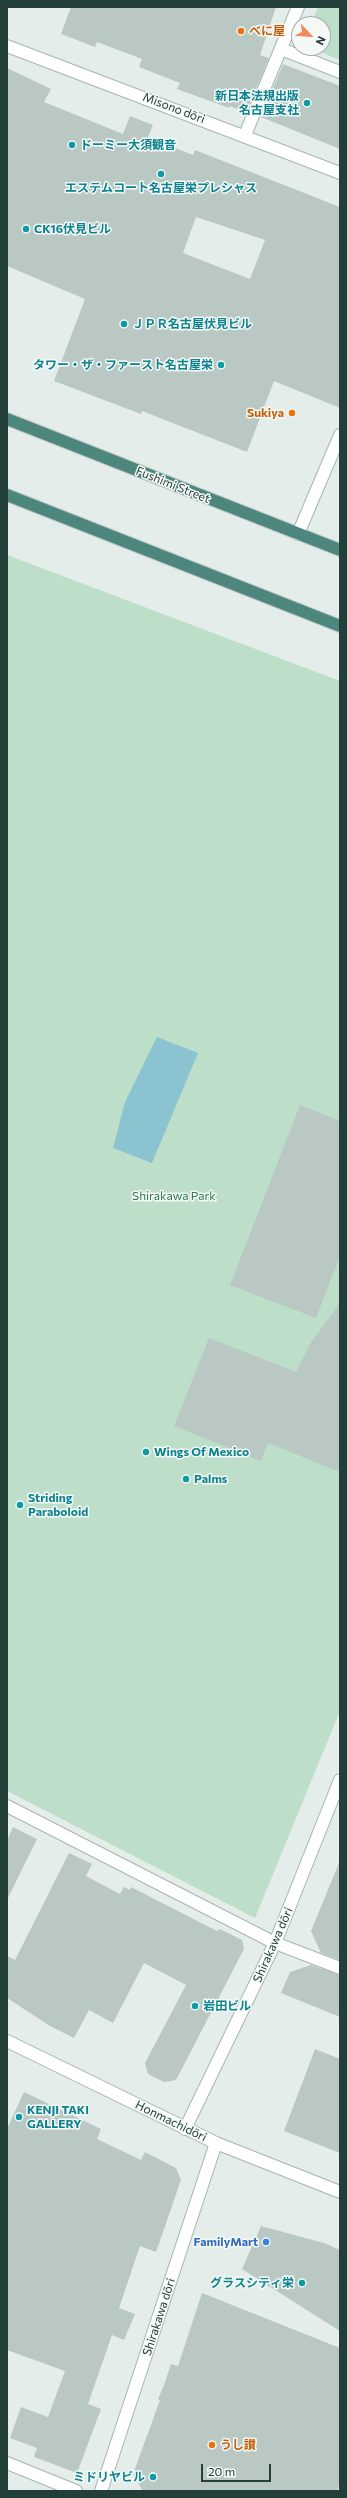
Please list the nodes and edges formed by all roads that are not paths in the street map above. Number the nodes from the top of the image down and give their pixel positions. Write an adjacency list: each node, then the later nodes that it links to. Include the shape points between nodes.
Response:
1 (298, 7): 3 (street)
2 (7, 46): 5 (street, Misono dōri)
3 (281, 49): 4 (street); 5 (street)
4 (340, 72)
5 (245, 135): 6 (street, Misono dōri)
6 (340, 173)
7 (7, 419): 10 (highway, Fushimi Street)
8 (340, 435): 10 (street)
9 (7, 495): 12 (highway)
10 (298, 534): 11 (highway, Fushimi Street)
11 (340, 550)
12 (340, 626)
13 (340, 1782): 15 (street, Shirakawa dōri)
14 (7, 1806): 15 (street)
15 (275, 1943): 16 (street); 18 (street, Shirakawa dōri)
16 (340, 1968)
17 (8, 2043): 18 (street, Honmachidōri)
18 (185, 2128): 19 (street, Honmachidōri)
19 (216, 2143): 20 (street, Honmachidōri); 23 (street, Shirakawa dōri)
20 (340, 2192)
21 (7, 2463): 22 (street)
22 (76, 2491)
23 (101, 2491)

